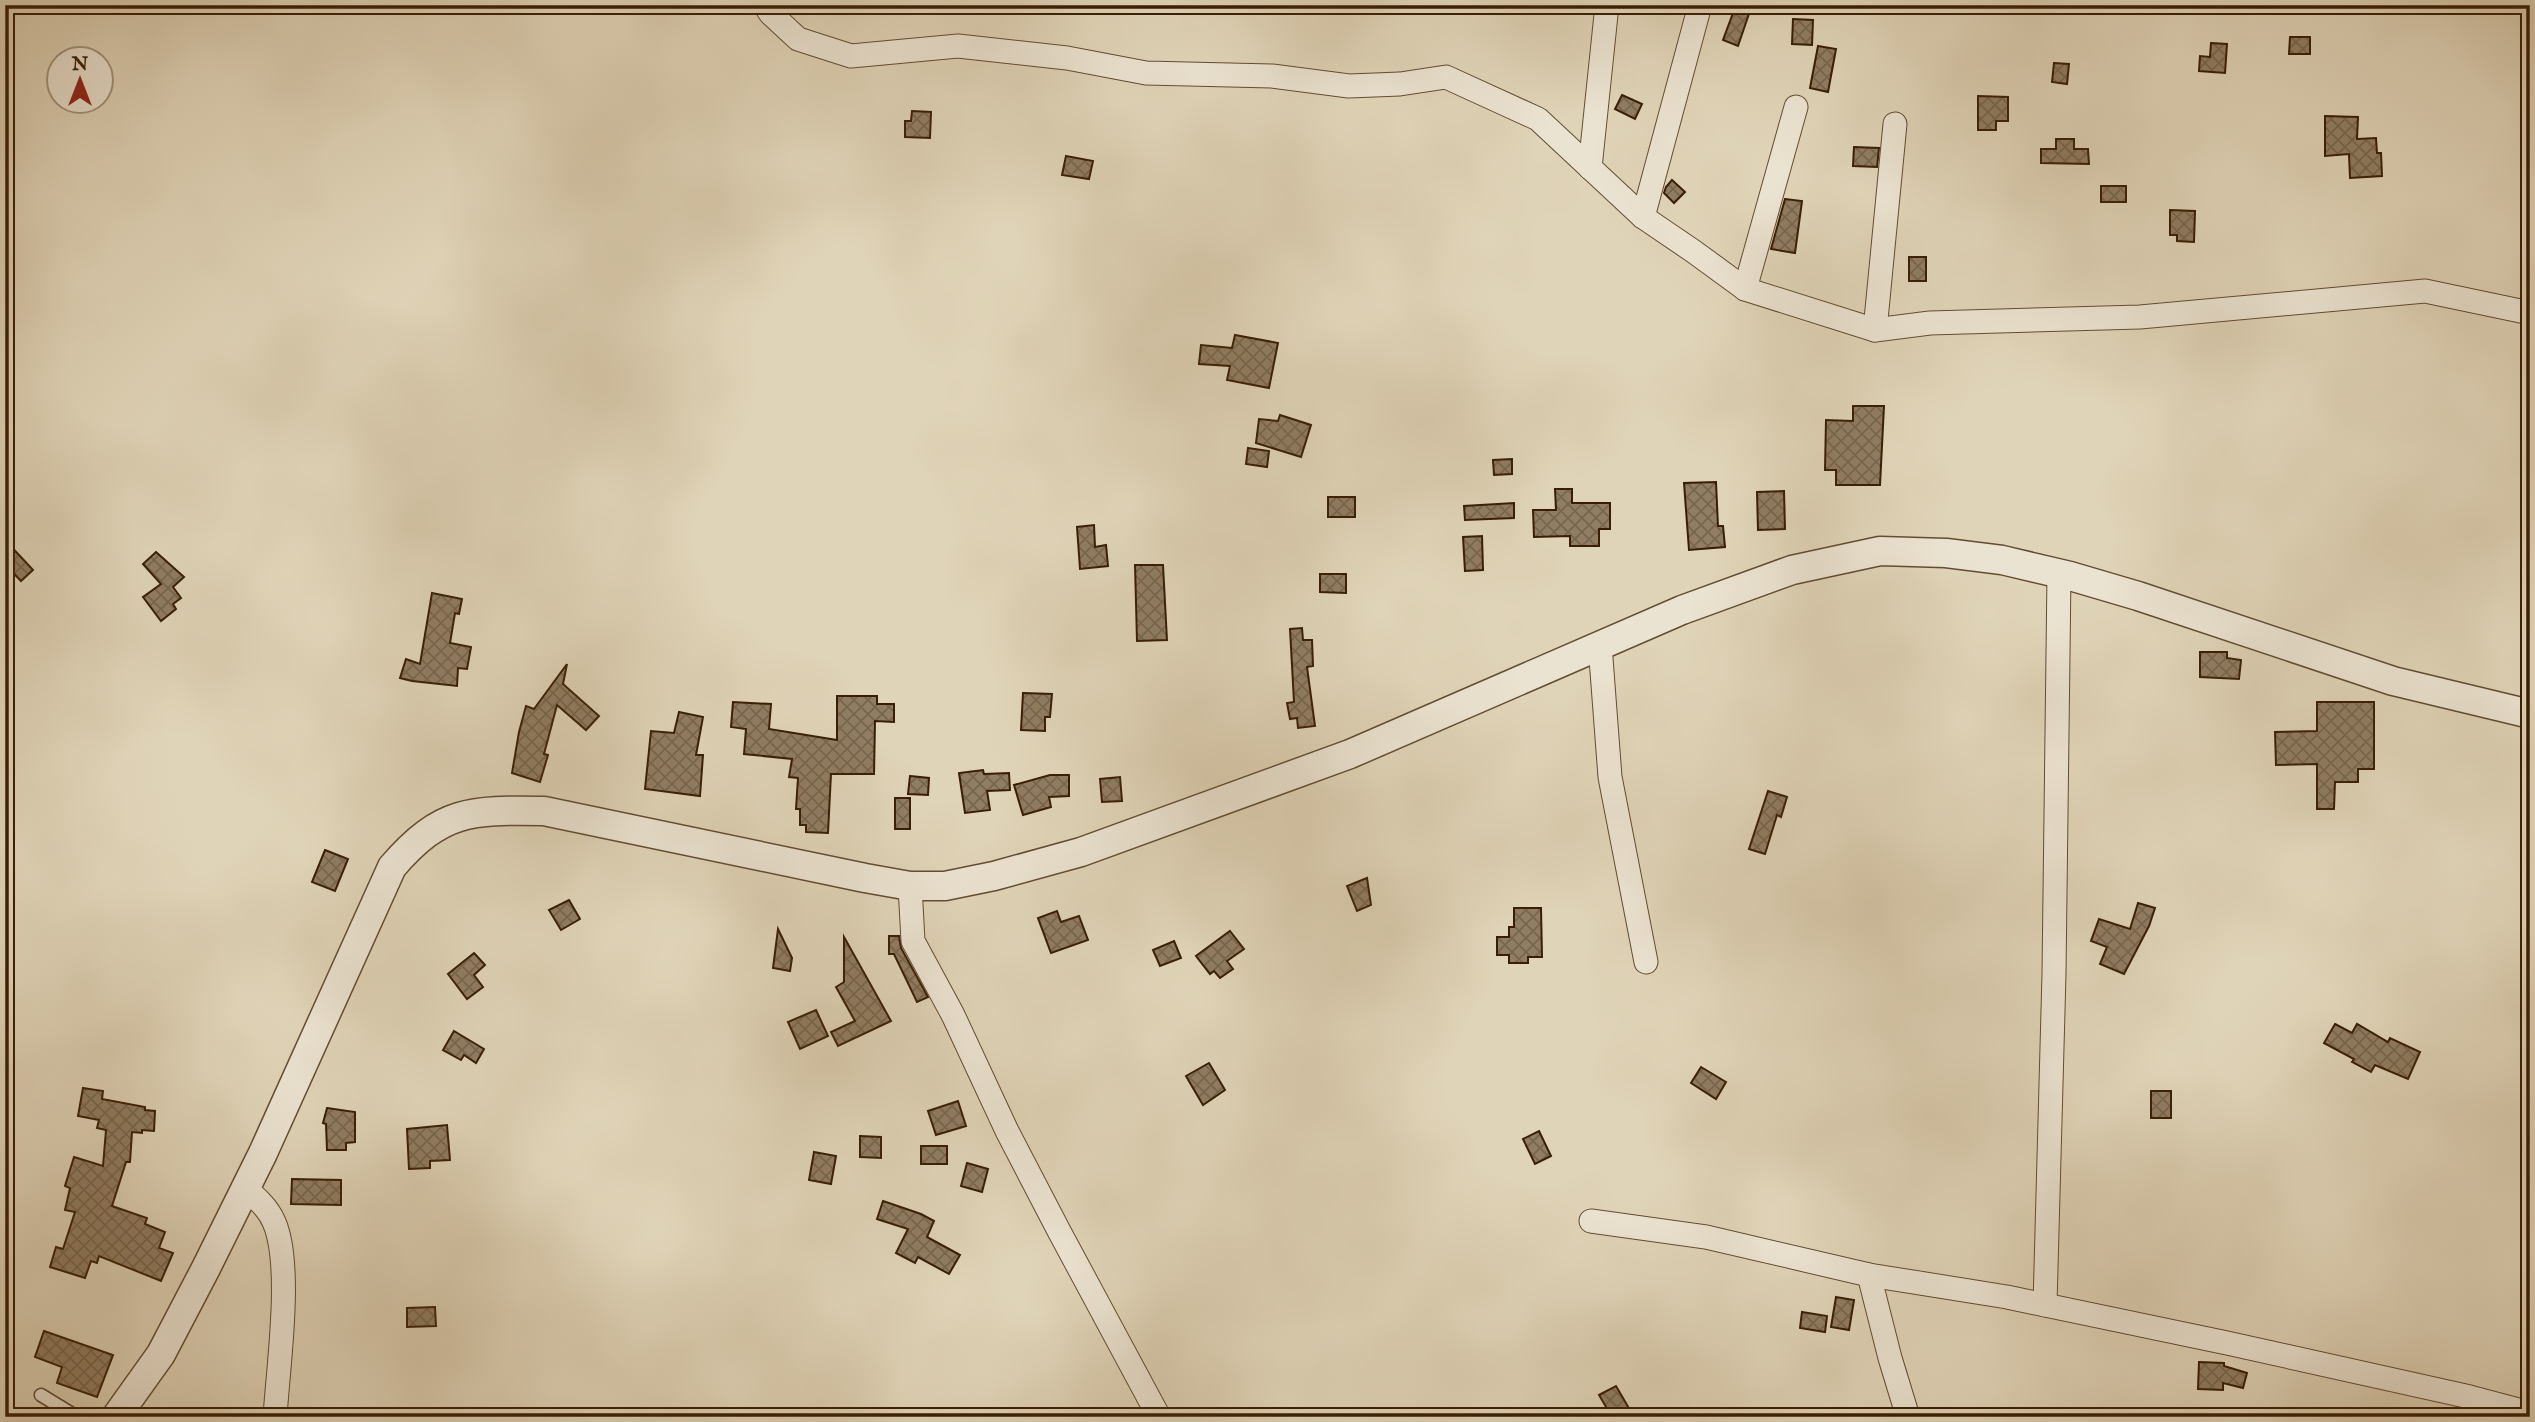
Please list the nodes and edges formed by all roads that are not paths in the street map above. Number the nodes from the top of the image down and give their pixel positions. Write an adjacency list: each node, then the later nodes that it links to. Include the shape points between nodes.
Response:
1 (765, 5): 6 (street, via 798,39 851,56 958,46 1146,72 1272,76 1349,86 1446,77 1538,119)
2 (1607, 5): 6 (street)
3 (1700, 5): 7 (street)
4 (1796, 107): 8 (street)
5 (1895, 124): 10 (street)
6 (1590, 168): 7 (street)
7 (1643, 218): 8 (street)
8 (1745, 289): 10 (street)
9 (2530, 313): 10 (street, via 2425,291 2140,317 1930,323)
10 (1875, 330)
11 (2059, 574): 12 (street, via 2003,560 1880,551 1791,570); 13 (street, via 2393,681); 19 (street)
12 (1600, 645): 14 (street, via 1350,754 1081,852 945,886); 15 (street, via 1610,777)
13 (2530, 714)
14 (910, 886): 16 (street, via 544,811 455,817 432,828 392,867); 25 (street, via 913,941 1047,1208)
15 (1646, 962)
16 (246, 1189): 23 (street, via 160,1354); 24 (street, via 265,1206 282,1247)
17 (1591, 1221): 18 (street, via 1706,1237)
18 (1869, 1275): 19 (street); 26 (street)
19 (2045, 1305): 21 (street)
20 (41, 1395): 22 (lane)
21 (2530, 1413)
22 (77, 1417)
23 (117, 1417)
24 (275, 1417)
25 (1159, 1417)
26 (1908, 1417)

